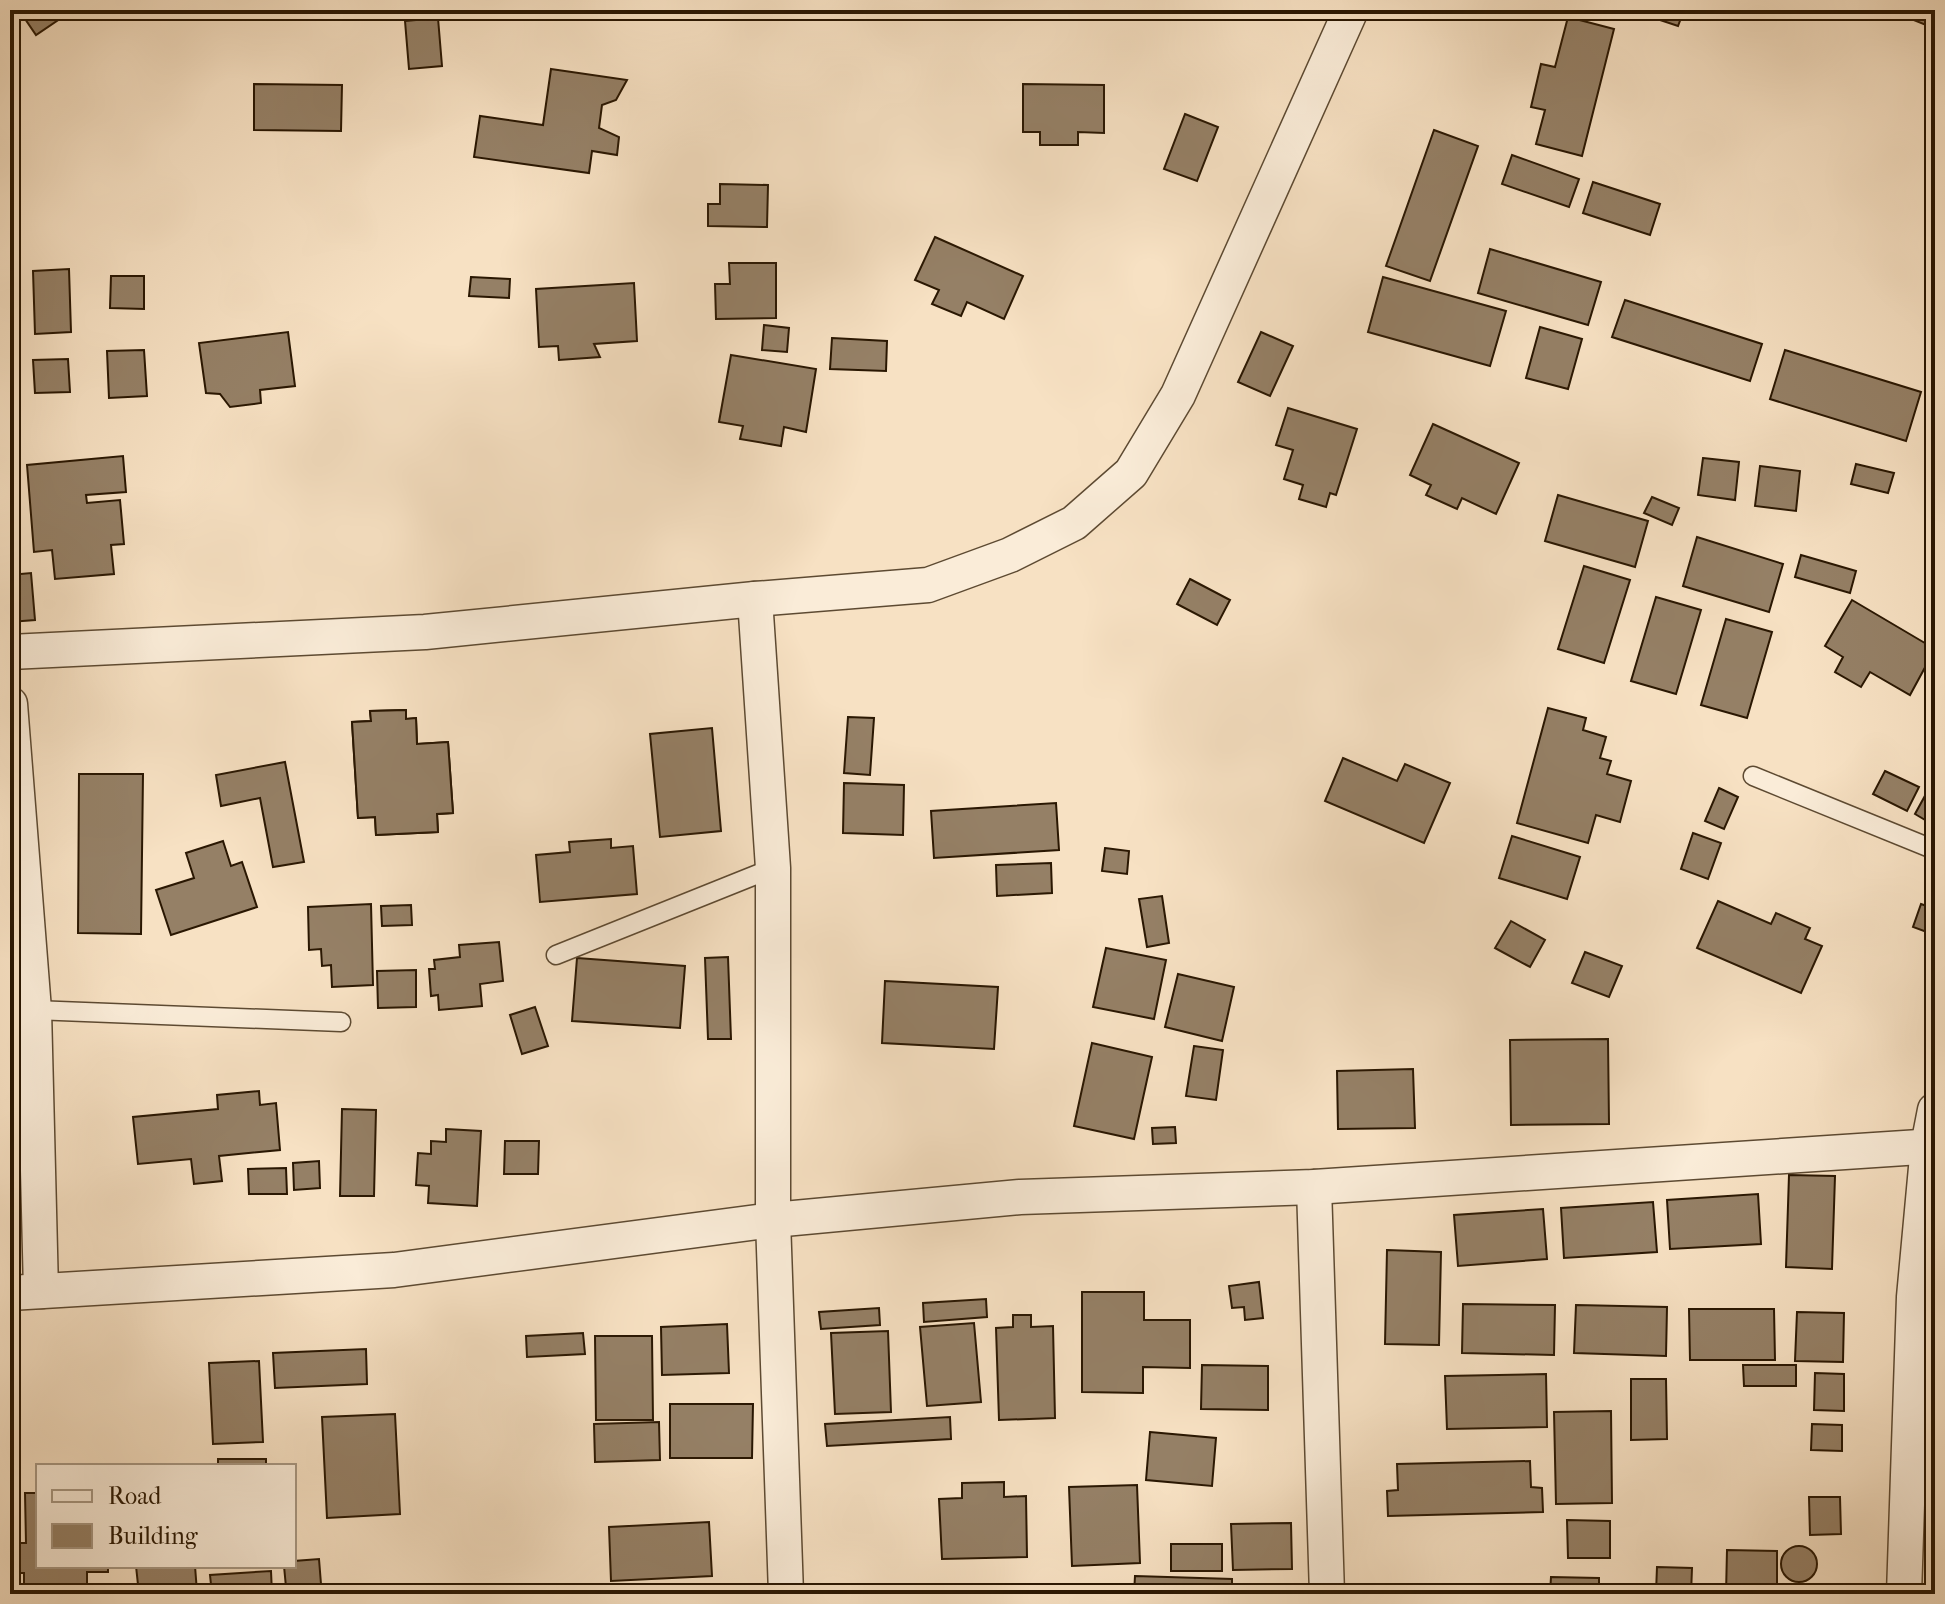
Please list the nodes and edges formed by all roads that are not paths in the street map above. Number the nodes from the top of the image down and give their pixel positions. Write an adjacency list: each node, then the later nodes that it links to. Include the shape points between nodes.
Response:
1 (1351, 10): 2 (street, via 1178,395 1131,473 1074,523 1010,555 928,585)
2 (755, 599): 3 (street, via 425,632); 7 (street)
3 (10, 652)
4 (10, 704): 9 (street)
5 (1753, 776): 6 (lane)
6 (1935, 850)
7 (773, 868): 8 (lane); 14 (street)
8 (556, 955)
9 (34, 1010): 10 (lane); 15 (street)
10 (341, 1022)
11 (1935, 1110): 12 (street)
12 (1932, 1146): 13 (street); 18 (street, via 1914,1297)
13 (1314, 1187): 14 (street, via 1020,1197); 17 (street)
14 (773, 1220): 15 (street, via 394,1270); 16 (street)
15 (25, 1292)
16 (786, 1594)
17 (1327, 1594)
18 (1904, 1594)

